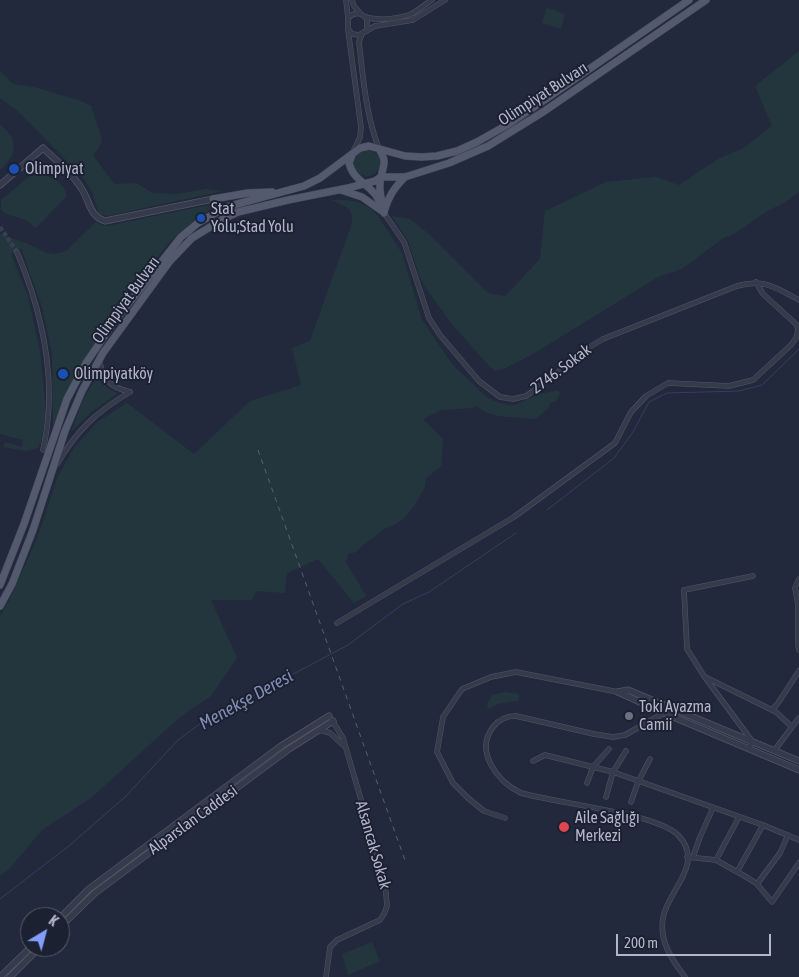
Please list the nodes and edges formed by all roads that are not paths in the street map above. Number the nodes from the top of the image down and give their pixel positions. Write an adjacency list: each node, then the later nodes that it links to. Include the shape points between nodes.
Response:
1 (346, 0): 8 (street)
2 (352, 0): 7 (street)
3 (432, 0): 7 (street, via 411,14 394,18 377,19)
4 (445, 0): 10 (street, via 413,20)
5 (689, 0): 12 (main road, Olimpiyat Bulvarı, via 546,99 477,142 438,156 405,156)
6 (706, 0): 15 (main road, Olimpiyat Bulvarı, via 488,146)
7 (363, 15): 8 (street, via 354,14); 10 (street, via 368,22)
8 (348, 18): 9 (street)
9 (348, 29): 11 (street, via 356,35); 13 (street, via 361,127)
10 (367, 29): 11 (street)
11 (362, 34): 12 (street, via 358,42 372,132)
12 (378, 149): 13 (main road, via 364,146); 14 (main road, via 385,166)
13 (353, 154): 16 (main road, via 350,169 357,180); 19 (main road, Olimpiyat Bulvarı, via 320,178)
14 (380, 177): 15 (main road, Olimpiyat Bulvarı); 16 (main road); 24 (main road)
15 (405, 177): 24 (main road, via 388,197)
16 (364, 183): 18 (main road, Olimpiyat Bulvarı); 24 (main road, via 378,197)
17 (0, 185): 20 (street, via 43,148 76,180 94,215 105,221)
18 (340, 190): 22 (main road, Olimpiyat Bulvarı); 24 (main road, via 362,197)
19 (282, 192): 20 (main road); 21 (main road, Olimpiyat Bulvarı)
20 (212, 199): 21 (main road); 23 (main road, via 220,206)
21 (242, 204): 22 (main road); 23 (main road, Olimpiyat Bulvarı)
22 (256, 208): 28 (main road, Olimpiyat Bulvarı, via 225,218 192,238 170,261)
23 (218, 211): 33 (main road, Olimpiyat Bulvarı, via 181,237 86,363 67,399)
24 (384, 213): 26 (street, 2746. Sokak, via 404,242 429,318 440,335 479,381 506,399 530,393 603,339 737,286)
25 (16, 252): 29 (street, via 29,281 46,344 49,408)
26 (756, 282): 27 (street, via 773,286); 36 (street, via 763,294 797,325 798,332 791,345 753,380 729,386 668,383 646,396 631,412 615,443 529,507)
27 (799, 300)
28 (99, 360): 30 (main road, Olimpiyat Bulvarı, via 65,431); 30 (street, via 102,373 113,386 130,392 100,411 84,427 67,446)
29 (43, 450)
30 (50, 476): 35 (main road, Olimpiyat Bulvarı, via 16,575)
31 (752, 576): 39 (street, via 684,590 687,649)
32 (799, 579): 34 (street)
33 (0, 583)
34 (797, 588): 37 (street)
35 (0, 606)
36 (337, 623)
37 (799, 650)
38 (799, 671): 42 (street)
39 (704, 676): 42 (street); 48 (street)
40 (618, 692): 41 (street, via 628,690); 43 (street); 66 (street, via 516,672 491,677 462,689 442,717 437,752 453,783 468,798 484,811)
41 (667, 706): 43 (street); 48 (street)
42 (772, 710): 46 (street)
43 (664, 713): 50 (street); 70 (street, via 625,735 613,737 509,716 493,727 486,740 486,753 494,769 516,791 658,824 678,836)
44 (331, 718): 47 (street, Alparslan Caddesi); 49 (street, Alsancak Sokak); 75 (street, Alparslan Caddesi, via 281,746 89,889)
45 (799, 718): 46 (street)
46 (792, 727): 52 (street)
47 (320, 730): 49 (street, via 330,733); 76 (street, Alparslan Caddesi, via 95,893)
48 (752, 741): 50 (street); 52 (street)
49 (344, 746): 81 (street, Alsancak Sokak, via 378,858 387,902 380,920 334,942 330,947)
50 (749, 748): 58 (street)
51 (609, 749): 57 (street)
52 (774, 750): 56 (street)
53 (626, 751): 59 (street)
54 (650, 759): 60 (street)
55 (533, 761): 57 (street, via 545,755)
56 (799, 761)
57 (593, 767): 59 (street); 61 (street)
58 (799, 770)
59 (613, 772): 60 (street); 62 (street)
60 (638, 782): 63 (street); 64 (street)
61 (587, 783)
62 (606, 797)
63 (631, 802)
64 (713, 808): 65 (street); 70 (street)
65 (739, 817): 67 (street); 71 (street)
66 (505, 818)
67 (763, 825): 68 (street); 73 (street)
68 (788, 835): 69 (street); 74 (street)
69 (799, 840)
70 (690, 857): 71 (street); 82 (street, via 686,872 663,917 664,940 670,956)
71 (716, 860): 73 (street)
72 (799, 863): 74 (street, via 772,902)
73 (737, 872): 74 (street)
74 (757, 884)
75 (70, 908)
76 (70, 918)
77 (21, 957): 79 (street)
78 (30, 957): 80 (street)
79 (0, 977)
80 (10, 977)
81 (326, 977)
82 (685, 977)

